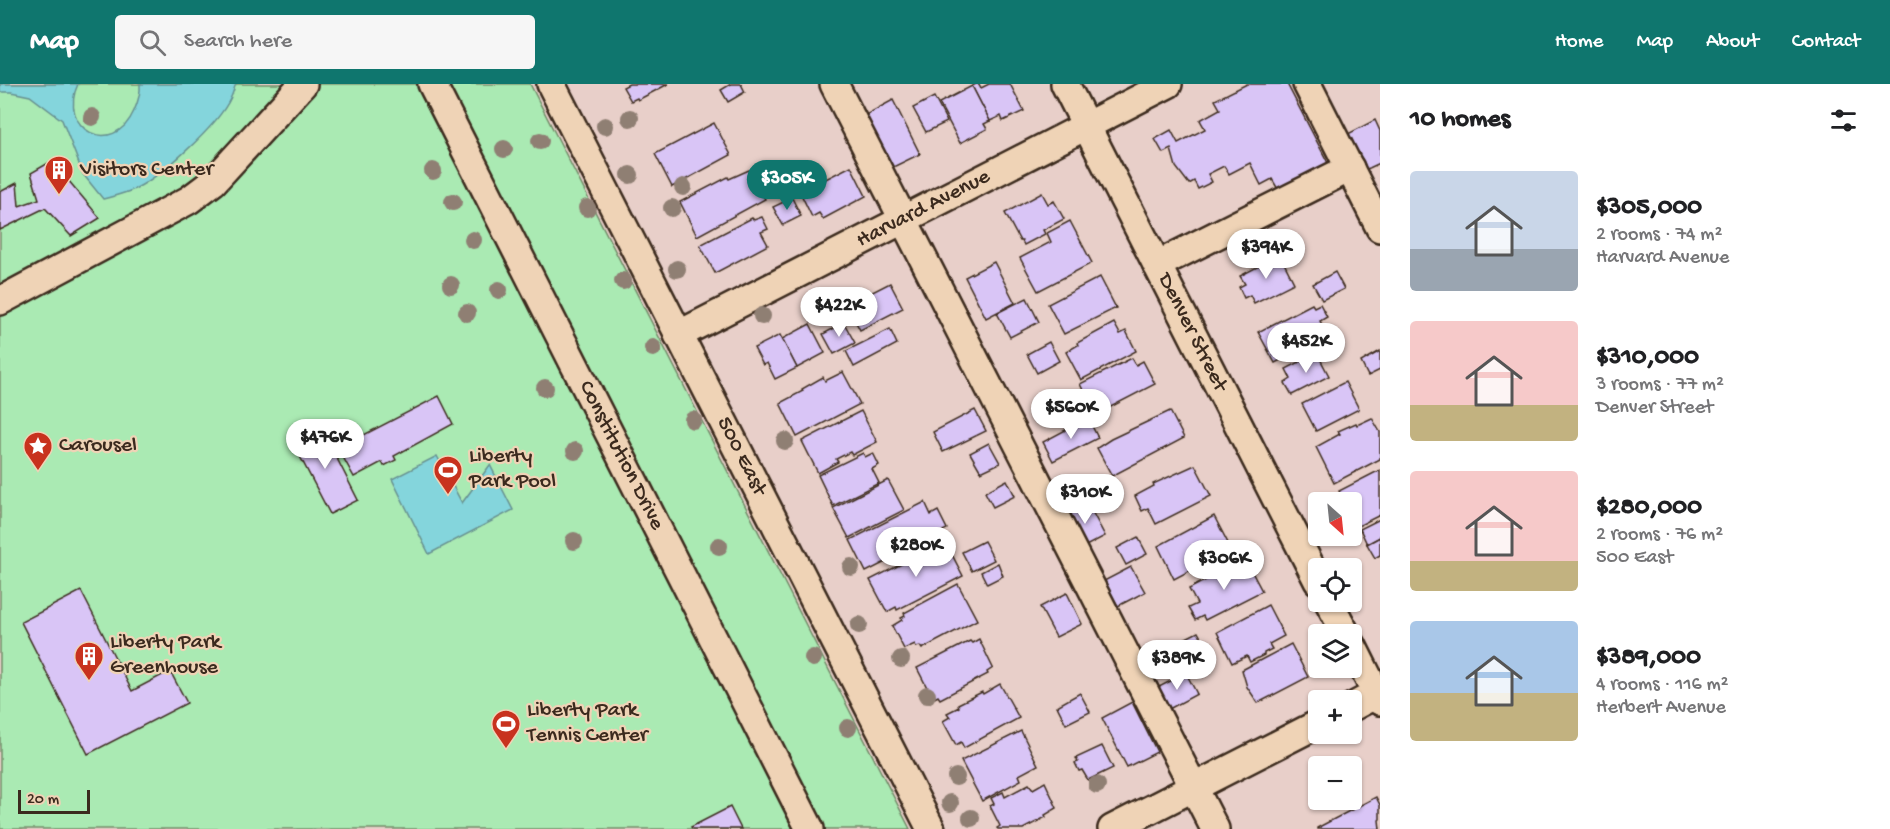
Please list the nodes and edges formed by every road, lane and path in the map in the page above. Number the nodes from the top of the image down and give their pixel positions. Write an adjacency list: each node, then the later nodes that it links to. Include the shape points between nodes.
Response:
1 (303, 84): 13 (street, via 213,182 189,200)
2 (432, 84): 21 (street, Constitution Drive)
3 (834, 84): 10 (street)
4 (1065, 84): 8 (street, Denver Street)
5 (1168, 84): 8 (street, Harvard Avenue)
6 (1307, 84): 9 (street)
7 (557, 86): 14 (street, 500 East)
8 (1086, 126): 10 (street, Harvard Avenue); 12 (street, Denver Street)
9 (1350, 168): 11 (street); 12 (street)
10 (902, 220): 14 (street, Harvard Avenue); 20 (street)
11 (1380, 228)
12 (1157, 265): 15 (street, Denver Street)
13 (0, 301)
14 (678, 335): 22 (street, 500 East)
15 (1308, 560)
16 (1362, 664): 17 (street)
17 (1379, 696): 18 (street)
18 (1362, 703)
19 (1308, 728): 20 (street)
20 (1194, 787): 23 (street); 24 (street)
21 (810, 829)
22 (931, 829)
23 (1112, 829)
24 (1215, 829)

